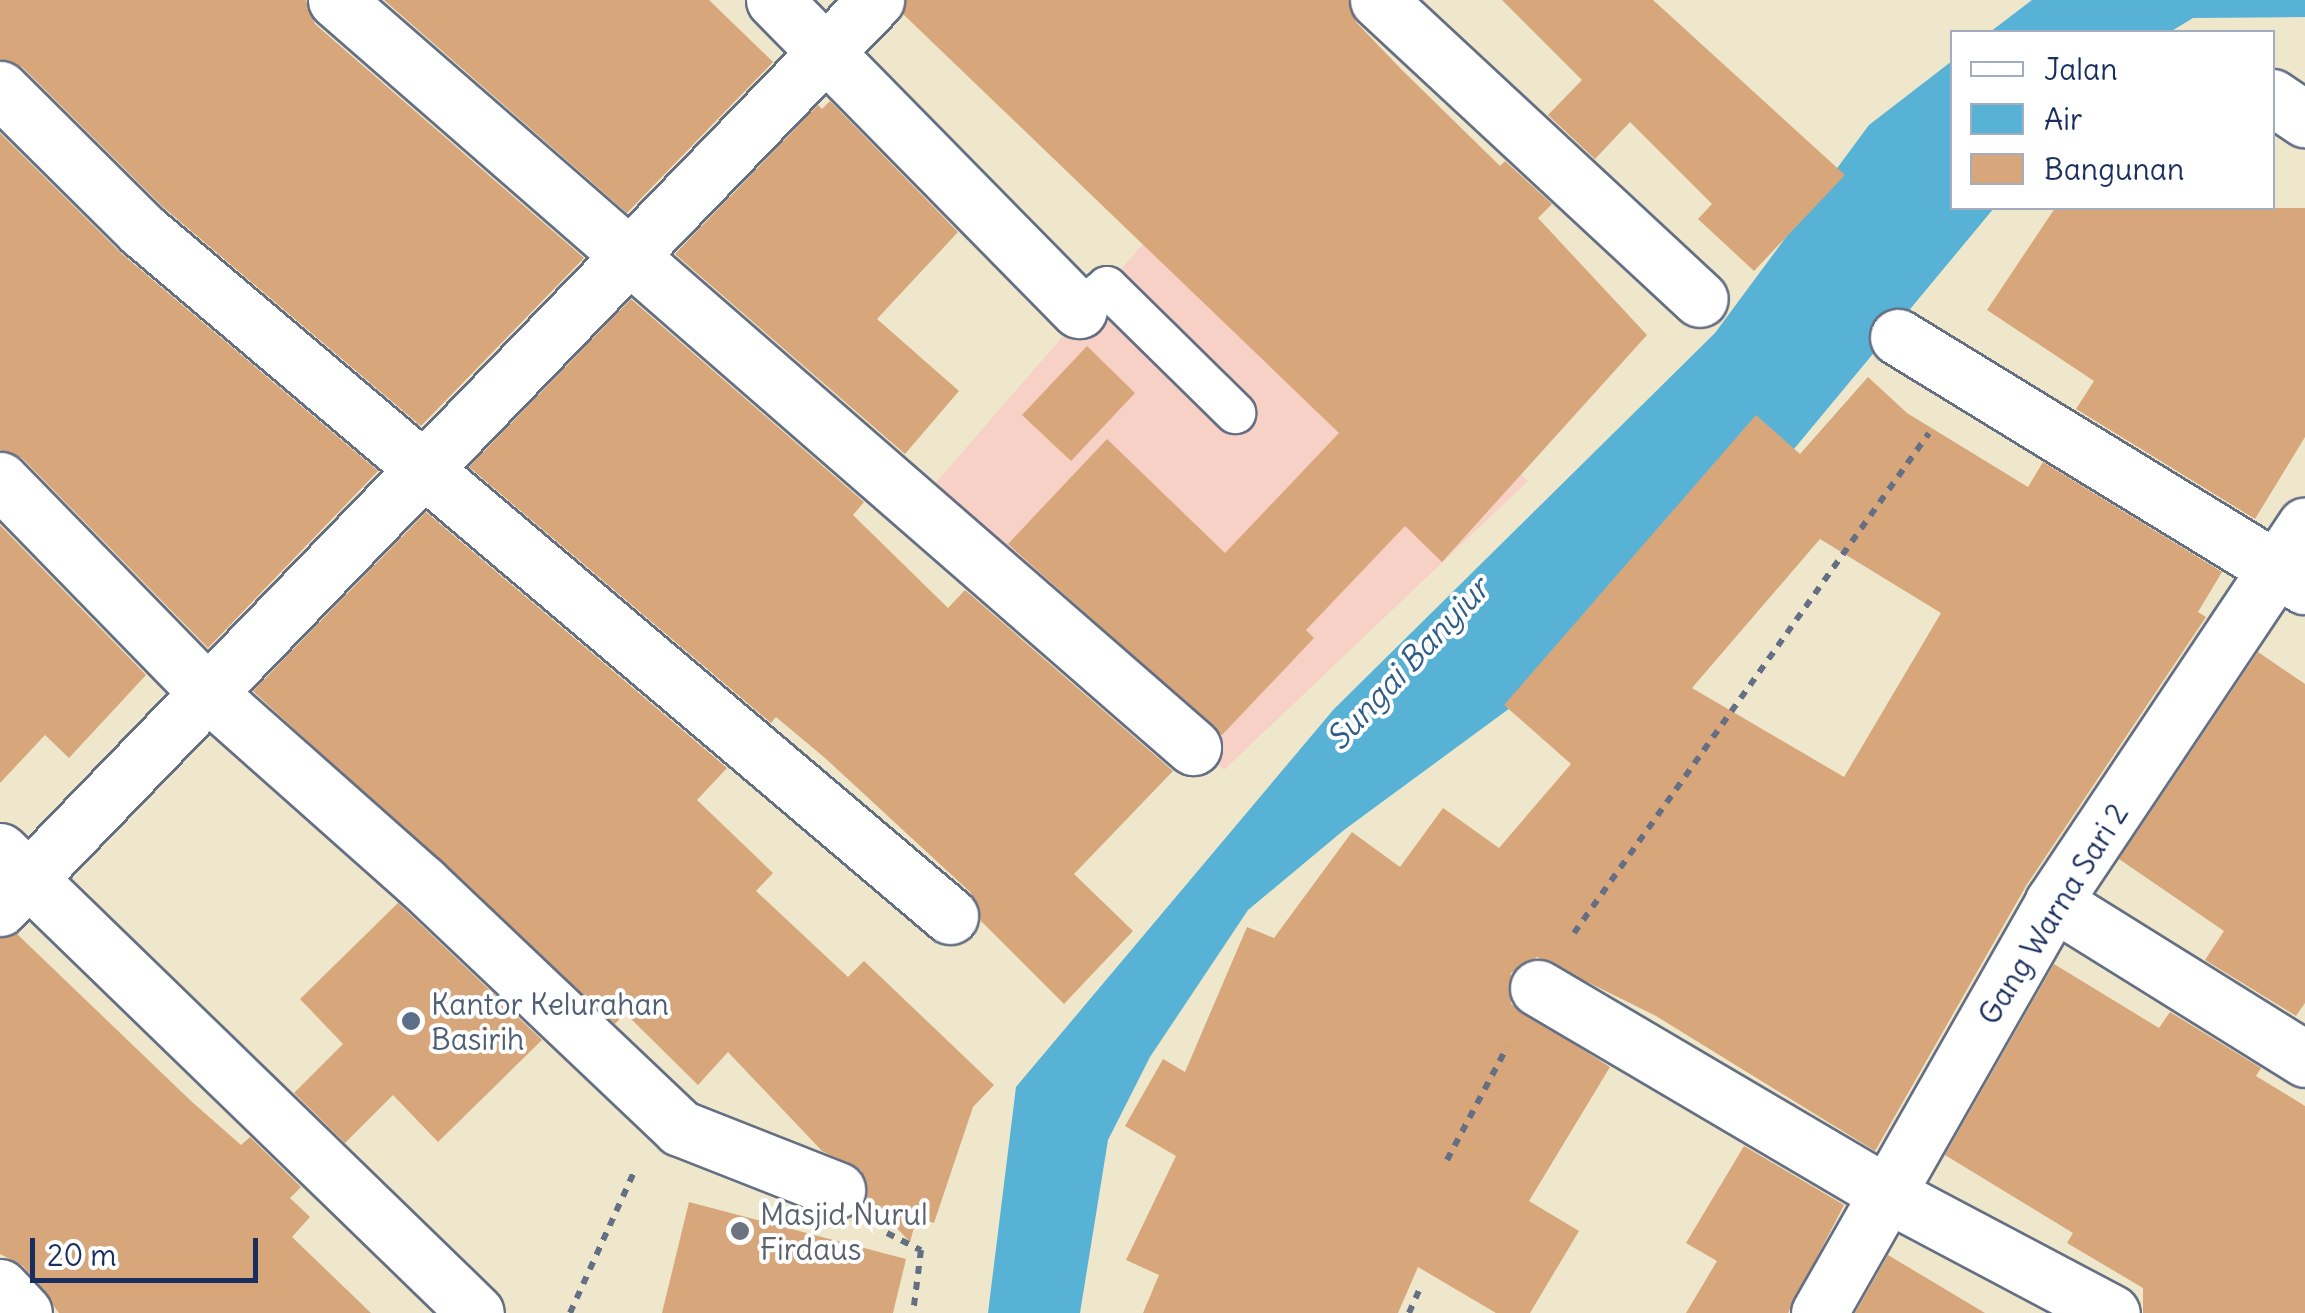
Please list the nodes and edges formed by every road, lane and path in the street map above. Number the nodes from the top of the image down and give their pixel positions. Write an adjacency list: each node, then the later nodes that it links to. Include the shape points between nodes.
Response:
1 (336, 0): 9 (street)
2 (774, 0): 5 (street)
3 (876, 0): 5 (street)
4 (1378, 0): 10 (street)
5 (828, 50): 9 (street); 11 (street)
6 (0, 88): 15 (street, via 142,230)
7 (2275, 99): 8 (street)
8 (2305, 119)
9 (634, 253): 15 (street); 19 (street)
10 (1700, 299)
11 (1080, 310): 14 (lane, via 1107,287)
12 (1898, 337): 13 (street)
13 (1967, 380): 17 (street); 23 (path, via 1640,833)
14 (1235, 413)
15 (423, 470): 18 (street); 22 (street)
16 (0, 480): 18 (street)
17 (2297, 560): 21 (street, Gang Warna Sari 2)
18 (208, 694): 20 (street); 25 (street)
19 (1194, 747)
20 (10, 880): 32 (street)
21 (2053, 902): 24 (street); 28 (street, Gang Warna Sari 2)
22 (950, 916)
23 (1538, 988): 26 (path); 28 (street)
24 (2305, 1059)
25 (662, 1109): 27 (street, via 680,1128); 33 (path)
26 (1446, 1160)
27 (837, 1190): 34 (path, via 842,1210 921,1250)
28 (1889, 1195): 36 (street, Gang Warna Sari 2); 37 (street)
29 (0, 1287): 31 (street)
30 (1419, 1291): 35 (path)
31 (24, 1313)
32 (476, 1313)
33 (570, 1313)
34 (914, 1313)
35 (1409, 1313)
36 (1819, 1313)
37 (2112, 1313)

